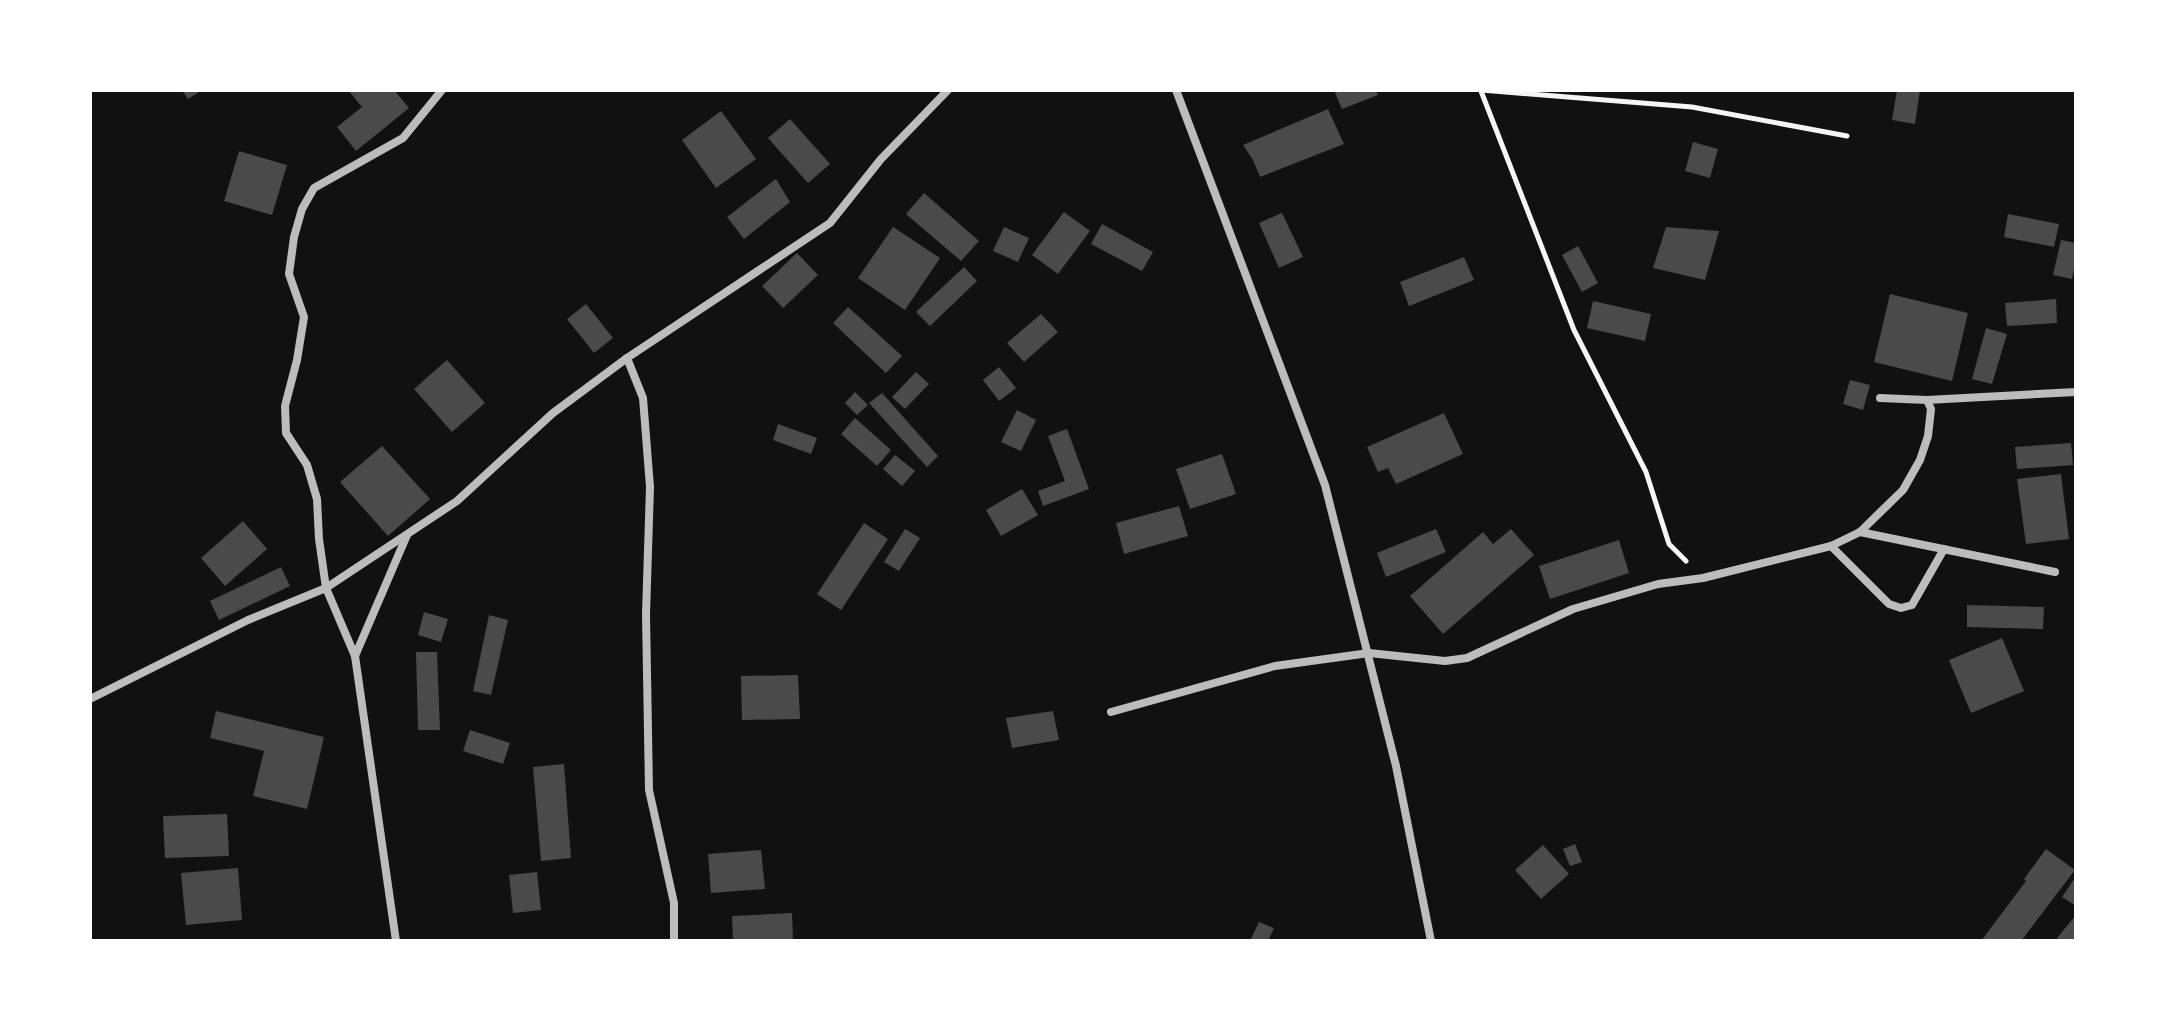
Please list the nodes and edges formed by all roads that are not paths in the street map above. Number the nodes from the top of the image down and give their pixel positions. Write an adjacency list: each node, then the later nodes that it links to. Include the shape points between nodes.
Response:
1 (442, 90): 13 (street, via 403,138 314,188 294,237 289,274 304,317 285,406 286,433 307,465 317,499)
2 (948, 90): 4 (street, via 881,159 830,223)
3 (1176, 90): 14 (street, via 1325,485)
4 (627, 358): 9 (street, via 553,413 457,501); 19 (street, via 643,398 650,487 649,790 674,903)
5 (2076, 392): 7 (street)
6 (1880, 398): 7 (street)
7 (1927, 400): 8 (street, via 1928,436 1920,460 1903,490)
8 (1860, 532): 10 (street); 11 (street)
9 (407, 534): 13 (street); 15 (street)
10 (1831, 546): 11 (street, via 1889,604 1901,608 1912,605); 14 (street, via 1658,584 1573,609 1467,658 1445,661)
11 (1944, 549): 12 (street)
12 (2055, 572)
13 (326, 588): 15 (street); 16 (street, via 248,620)
14 (1369, 653): 17 (street, via 1275,666); 20 (street)
15 (355, 656): 18 (street)
16 (90, 699)
17 (1111, 712)
18 (396, 941)
19 (674, 941)
20 (1431, 941)

